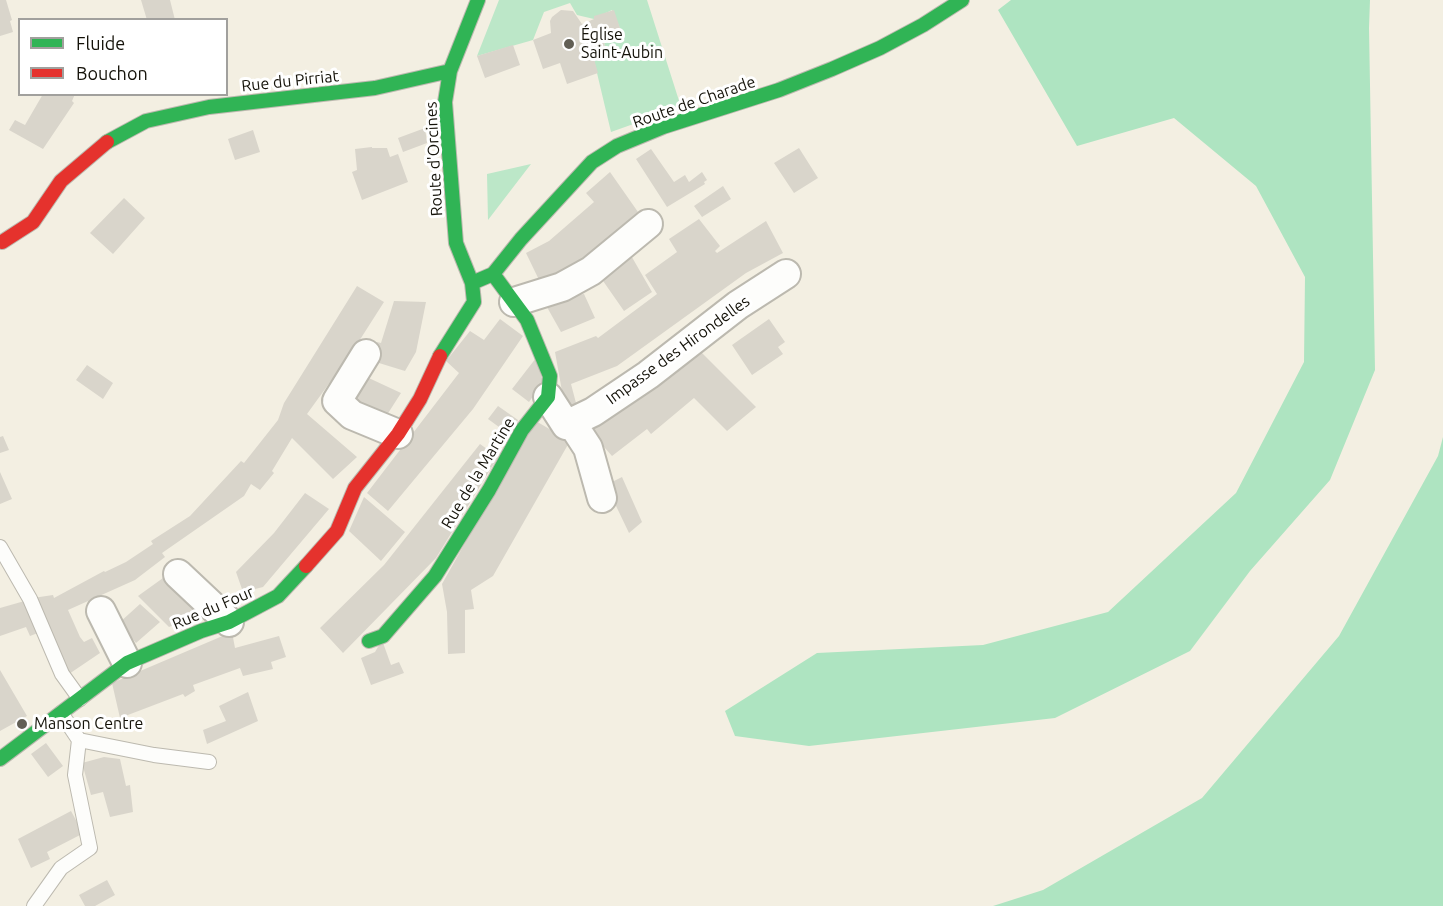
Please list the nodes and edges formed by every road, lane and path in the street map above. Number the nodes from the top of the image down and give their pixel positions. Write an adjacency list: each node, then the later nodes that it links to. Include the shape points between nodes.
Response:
1 (478, 0): 3 (street, Route d'Orcines)
2 (962, 0): 6 (street, Route de Charade, via 905,34 832,69 617,146 592,162)
3 (450, 71): 5 (street, Rue du Pirriat, via 375,88 209,107 146,120 108,141 61,181 33,222); 8 (street, Route d'Orcines, via 445,117 456,243)
4 (648, 224): 9 (street, via 591,272 562,287)
5 (1, 244)
6 (493, 274): 8 (street, Route de Charade); 9 (street)
7 (786, 274): 12 (street, Impasse des Hirondelles, via 738,305 648,375)
8 (472, 283): 13 (street, Rue du Four, via 474,302)
9 (514, 302): 11 (street, via 527,320 550,376)
10 (366, 354): 13 (street, via 336,401 352,415)
11 (548, 397): 12 (street, via 566,425); 19 (street, Rue de la Martine, via 522,430 435,576 383,636)
12 (571, 422): 14 (street, via 588,448)
13 (398, 434): 18 (street, Rue du Four, via 355,488 337,531 302,572 278,596)
14 (602, 498)
15 (0, 546): 21 (lane, via 30,599 62,674)
16 (178, 574): 18 (street)
17 (101, 611): 20 (street)
18 (229, 622): 20 (street, Rue du Four)
19 (369, 641)
20 (127, 663): 21 (street, Rue du Four)
21 (80, 699): 22 (street, Rue du Four)
22 (61, 713): 23 (lane); 24 (street, Rue du Four)
23 (79, 740): 25 (lane); 26 (lane, via 75,775 90,848 61,867)
24 (2, 753)
25 (209, 762)
26 (34, 906)

